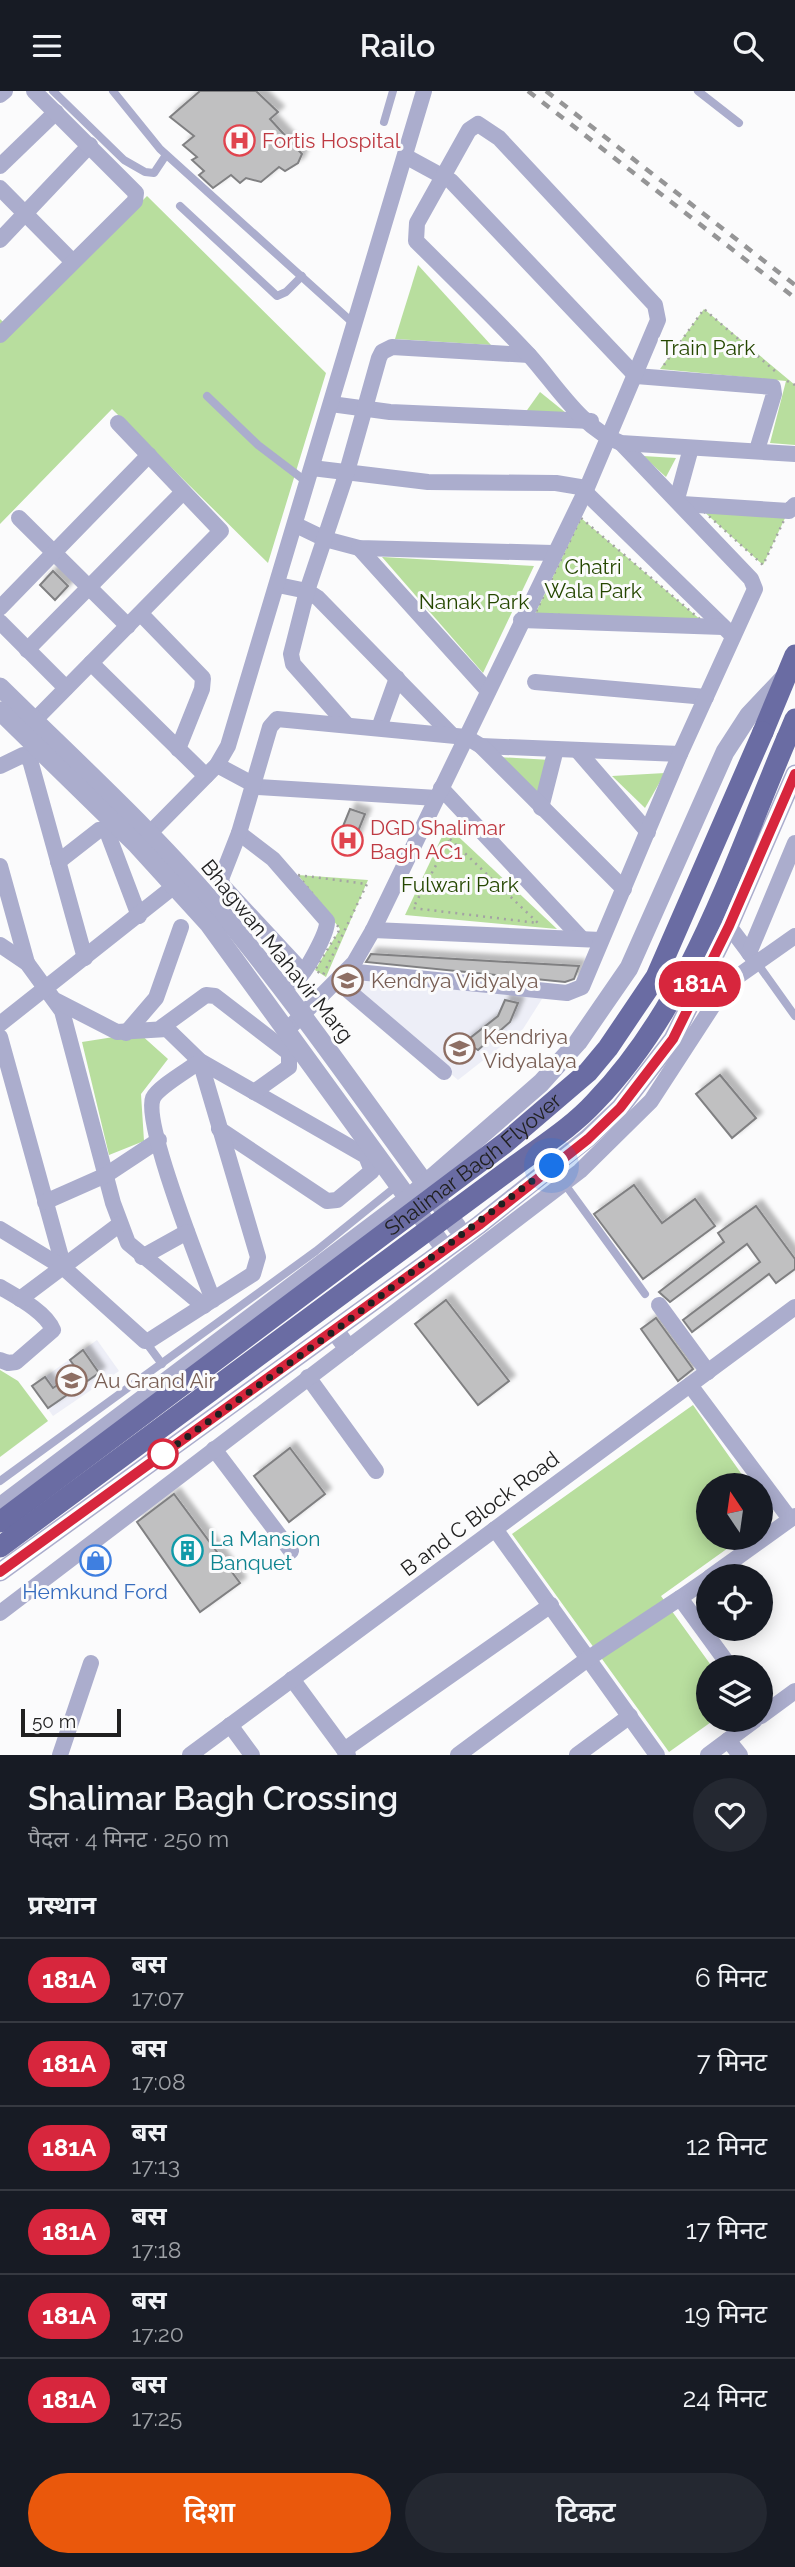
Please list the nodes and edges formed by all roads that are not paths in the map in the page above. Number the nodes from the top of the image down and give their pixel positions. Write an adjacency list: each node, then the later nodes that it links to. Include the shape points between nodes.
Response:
1 (5, 91): 8 (street)
2 (34, 91): 9 (street)
3 (53, 91): 13 (lane, via 135,167 154,173)
4 (113, 91): 13 (lane)
5 (393, 91): 10 (lane)
6 (424, 91): 14 (street)
7 (698, 91): 11 (lane)
8 (0, 95)
9 (55, 112): 12 (street); 15 (street)
10 (384, 122)
11 (739, 123)
12 (90, 145): 19 (street); 21 (street, via 136,193 135,201)
13 (166, 155): 22 (lane)
14 (405, 156): 16 (street); 23 (street)
15 (0, 166)
16 (443, 175): 25 (street, via 416,223 416,241); 26 (street); 26 (street, via 473,126 482,126 499,138 654,305 658,320)
17 (0, 188): 19 (street)
18 (180, 206): 22 (lane, via 277,296)
19 (25, 213): 20 (street); 21 (street)
20 (0, 240)
21 (73, 261): 24 (street)
22 (302, 276): 23 (lane)
23 (353, 323): 28 (street)
24 (4, 324)
25 (529, 355): 29 (street, via 387,348 379,358); 30 (street)
26 (636, 376): 32 (street); 34 (street, via 773,387)
27 (207, 396): 38 (lane, via 258,445)
28 (331, 404): 29 (street); 38 (street)
29 (365, 409): 30 (street); 37 (street)
30 (586, 421): 32 (street)
31 (118, 423): 36 (street)
32 (614, 434): 33 (street); 39 (street); 41 (street)
33 (691, 448): 34 (street); 41 (street)
34 (757, 450): 35 (street)
35 (795, 454)
36 (149, 455): 40 (street); 47 (street)
37 (346, 475): 38 (street); 39 (street, via 428,482 556,483); 45 (street)
38 (310, 476): 44 (street)
39 (586, 490): 48 (street); 57 (street)
40 (183, 492): 50 (street); 53 (street, via 221,531)
41 (679, 502): 42 (street, via 789,511); 57 (street, via 754,584 753,595)
42 (795, 505)
43 (19, 518): 47 (street)
44 (296, 525): 45 (street); 49 (street)
45 (325, 539): 46 (street); 51 (street)
46 (359, 548): 48 (street); 65 (street)
47 (54, 552): 50 (street); 52 (street)
48 (553, 553): 54 (street)
49 (278, 585): 51 (street); 79 (street, via 232,735)
50 (89, 586): 56 (street); 58 (street)
51 (307, 591): 61 (street); 68 (street, via 291,659)
52 (0, 608)
53 (141, 614): 56 (street); 74 (street, via 203,678)
54 (528, 617): 57 (street); 65 (street)
55 (0, 622): 58 (street)
56 (128, 626): 59 (street)
57 (728, 632): 66 (street)
58 (27, 650): 64 (street)
59 (91, 663): 64 (street); 74 (street)
60 (791, 665): 118 (street, via 725,752 629,968 578,1042); 154 (main road, Shalimar Bagh Flyover, bridge, via 656,977 588,1072 505,1143)
61 (397, 678): 70 (street); 72 (street)
62 (535, 682): 66 (street)
63 (0, 687): 69 (street, Bhagwan Mahavir Marg)
64 (66, 688): 69 (street)
65 (488, 691): 72 (street)
66 (706, 697): 77 (street)
67 (0, 711): 69 (street, Bhagwan Mahavir Marg)
68 (347, 725): 70 (street); 81 (street, via 277,719 270,727)
69 (28, 726): 86 (street, Bhagwan Mahavir Marg)
70 (379, 728): 72 (street)
71 (791, 729): 157 (main road, Shalimar Bagh Flyover, bridge, via 681,983 638,1049 595,1102 576,1121)
72 (458, 735): 73 (street); 82 (street)
73 (481, 746): 75 (street); 83 (street)
74 (178, 749): 79 (street)
75 (556, 749): 76 (street); 83 (street)
76 (577, 750): 77 (street); 84 (street)
77 (680, 754): 84 (street)
78 (0, 766): 88 (street, via 23,755 30,760)
79 (212, 771): 81 (street); 86 (street)
80 (795, 774): 94 (street)
81 (252, 785): 82 (street); 85 (street)
82 (439, 793): 96 (street); 98 (street)
83 (541, 808): 91 (street)
84 (648, 832): 91 (street)
85 (239, 833): 104 (street, via 221,883); 104 (street, via 273,859 327,921 327,930)
86 (143, 839): 90 (street, Bhagwan Mahavir Marg)
87 (795, 843): 102 (street)
88 (58, 862): 93 (street, via 106,829); 101 (street)
89 (0, 866): 92 (street)
90 (181, 881): 93 (street); 107 (street, Bhagwan Mahavir Marg, via 225,916); 111 (street, Bhagwan Mahavir Marg, via 208,923)
91 (624, 889): 99 (street)
92 (3, 890): 103 (street)
93 (139, 916): 101 (street)
94 (729, 926): 102 (street); 119 (street, via 666,1052)
95 (181, 927): 113 (street, via 156,998)
96 (373, 930): 98 (street); 105 (street)
97 (795, 936): 102 (street)
98 (582, 939): 99 (street)
99 (601, 940): 105 (street, via 582,987 573,993)
100 (0, 945): 103 (street)
101 (85, 958): 106 (street)
102 (753, 958): 109 (lane); 119 (street, via 722,990 660,1088)
103 (27, 963): 106 (street)
104 (303, 972): 107 (street)
105 (342, 976): 111 (street); 116 (street)
106 (47, 987): 108 (street); 110 (street)
107 (281, 988): 111 (street, Bhagwan Mahavir Marg)
108 (57, 1001): 113 (street, via 111,1030); 123 (street)
109 (795, 1016)
110 (2, 1018)
111 (295, 1022): 125 (street, Bhagwan Mahavir Marg); 126 (street, Bhagwan Mahavir Marg)
112 (162, 1027): 113 (street); 115 (street); 117 (street, via 206,995 215,996 289,1053 289,1067)
113 (126, 1033)
114 (0, 1037): 127 (street)
115 (200, 1061): 117 (street); 120 (street); 121 (street, via 153,1098)
116 (444, 1072)
117 (254, 1092): 120 (street, via 366,1156 370,1174 337,1200 327,1201)
118 (522, 1099): 122 (street, via 519,1127 532,1146 556,1153); 125 (street)
119 (626, 1115): 122 (street); 124 (street)
120 (219, 1129): 138 (street, via 258,1263 253,1274)
121 (159, 1140): 123 (street); 130 (street)
122 (575, 1149): 131 (street)
123 (106, 1175): 127 (street); 128 (street)
124 (564, 1183): 136 (lane); 143 (street)
125 (426, 1184): 126 (street); 131 (street, Bhagwan Mahavir Marg)
126 (404, 1191): 132 (street, Bhagwan Mahavir Marg); 145 (lane); 152 (street)
127 (46, 1202): 134 (street)
128 (120, 1224): 133 (street, via 128,1243); 134 (street)
129 (0, 1229): 134 (street)
130 (187, 1232): 133 (street); 138 (street)
131 (464, 1235): 132 (street)
132 (446, 1249): 141 (street)
133 (142, 1257): 138 (street)
134 (64, 1268): 137 (street); 142 (street)
135 (0, 1287): 137 (street)
136 (645, 1294)
137 (20, 1299): 144 (street, via 53,1330 16,1362)
138 (208, 1303): 142 (street)
139 (659, 1305): 146 (street)
140 (795, 1307): 146 (street, B and C Block Road)
141 (335, 1331): 143 (street); 157 (street)
142 (145, 1341): 145 (lane)
143 (347, 1347): 147 (street)
144 (0, 1360)
145 (162, 1364): 151 (lane)
146 (708, 1372): 148 (street, B and C Block Road)
147 (308, 1377): 149 (street); 150 (street)
148 (690, 1385): 153 (street); 155 (street, B and C Block Road)
149 (214, 1449): 156 (street); 162 (street)
150 (376, 1471)
151 (0, 1481)
152 (0, 1507)
153 (793, 1518): 158 (street)
154 (0, 1523)
155 (495, 1529): 161 (street); 166 (street, B and C Block Road)
156 (291, 1551)
157 (3, 1556)
158 (728, 1564)
159 (696, 1586): 160 (street)
160 (680, 1598): 163 (street); 164 (street)
161 (551, 1605): 164 (street); 173 (street)
162 (0, 1613)
163 (721, 1655)
164 (589, 1658): 169 (street); 177 (street)
165 (91, 1663): 174 (street)
166 (292, 1679): 170 (street, B and C Block Road); 173 (street)
167 (795, 1691): 168 (street)
168 (773, 1706)
169 (630, 1716): 178 (street); 179 (street)
170 (230, 1725): 175 (street, B and C Block Road); 176 (street)
171 (738, 1732): 172 (street)
172 (728, 1740): 180 (street); 181 (street)
173 (346, 1753)
174 (60, 1755)
175 (190, 1755)
176 (252, 1755)
177 (458, 1755)
178 (577, 1755)
179 (657, 1755)
180 (708, 1755)
181 (740, 1755)

